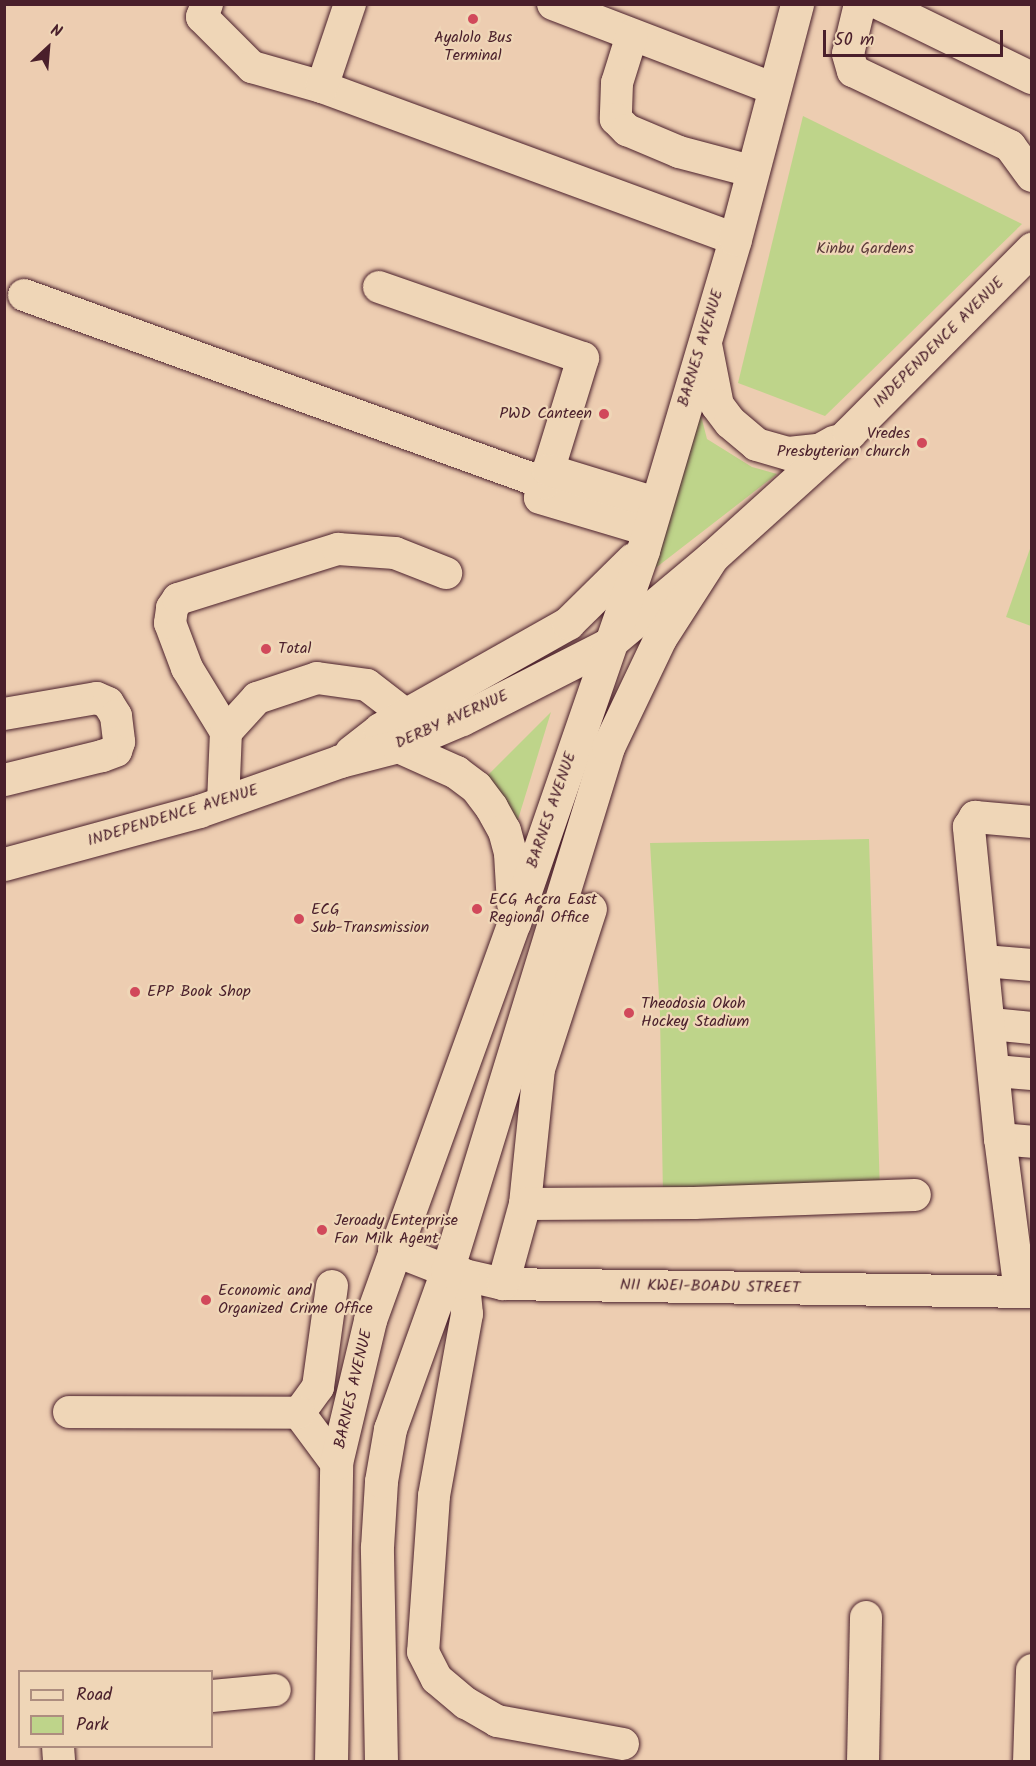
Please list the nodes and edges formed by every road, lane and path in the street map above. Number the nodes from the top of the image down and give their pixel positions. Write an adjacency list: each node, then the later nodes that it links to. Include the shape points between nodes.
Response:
1 (207, 4): 9 (street, via 202,17 252,67)
2 (350, 4): 9 (street)
3 (552, 4): 7 (street)
4 (797, 4): 10 (main road, BARNES AVENUE)
5 (860, 4): 11 (street, via 848,54 852,70)
6 (880, 4): 8 (street)
7 (632, 35): 10 (street); 12 (street, via 617,84 616,119 627,130 679,152)
8 (1032, 78)
9 (322, 87): 14 (street)
10 (774, 89): 12 (main road, BARNES AVENUE)
11 (1021, 143): 13 (street)
12 (752, 171): 14 (main road, BARNES AVENUE)
13 (1032, 176)
14 (735, 239): 18 (main road, BARNES AVENUE)
15 (1032, 249): 19 (main road, INDEPENDENCE AVENUE)
16 (379, 287): 20 (street, via 583,358)
17 (24, 295): 20 (street)
18 (704, 336): 19 (main road, via 717,405 756,444 788,453 819,450); 21 (main road, BARNES AVENUE)
19 (849, 433): 22 (main road, INDEPENDENCE AVENUE)
20 (544, 484): 21 (street)
21 (649, 528): 24 (main road, BARNES AVENUE); 26 (main road, DERBY AVERNUE, via 568,623)
22 (712, 557): 24 (main road, DERBY AVERNUE); 48 (main road, BARNES AVENUE, via 660,638 608,747)
23 (446, 573): 27 (street, via 395,553 338,549 178,599 170,623 188,668)
24 (607, 645): 28 (main road, DERBY AVERNUE, via 462,719); 35 (main road, BARNES AVENUE)
25 (4, 714): 30 (street, via 97,698 108,703 116,716 118,742 116,751 102,756)
26 (406, 715): 27 (street, via 367,685 317,678 257,698); 29 (main road, DERBY AVERNUE, via 380,729)
27 (226, 732): 31 (street)
28 (398, 746): 29 (main road, DERBY AVERNUE); 35 (main road, via 456,772 476,787 491,807 504,830 510,853)
29 (340, 761): 31 (main road, INDEPENDENCE AVENUE)
30 (4, 780)
31 (223, 803): 33 (main road, INDEPENDENCE AVENUE)
32 (1032, 822): 36 (street, via 975,817 971,821)
33 (4, 864)
34 (591, 909): 45 (street, via 539,1069)
35 (514, 923): 47 (main road, BARNES AVENUE)
36 (984, 961): 37 (street); 38 (street)
37 (1032, 966)
38 (991, 1024): 39 (street); 40 (street)
39 (1032, 1028)
40 (996, 1071): 41 (street); 42 (street)
41 (1032, 1074)
42 (1000, 1139): 43 (street); 46 (street)
43 (1032, 1142)
44 (915, 1195): 45 (street)
45 (525, 1204): 49 (street)
46 (1019, 1206): 51 (street)
47 (394, 1250): 48 (street, NII KWEI-BOADU STREET); 54 (main road, BARNES AVENUE, via 370,1320)
48 (455, 1273): 49 (street, NII KWEI-BOADU STREET); 59 (street, via 467,1314 435,1496 423,1652 437,1679 466,1703 497,1721); 61 (main road, BARNES AVENUE, via 390,1429 381,1481 377,1547)
49 (503, 1284): 51 (street, NII KWEI-BOADU STREET)
50 (332, 1286): 53 (street, via 318,1387)
51 (1026, 1292)
52 (69, 1412): 53 (street)
53 (300, 1413): 54 (street)
54 (336, 1463): 60 (main road, BARNES AVENUE)
55 (866, 1617): 62 (street)
56 (1032, 1670): 63 (street)
57 (275, 1690): 58 (street)
58 (213, 1696)
59 (623, 1744)
60 (331, 1761)
61 (381, 1761)
62 (863, 1761)
63 (1029, 1761)

